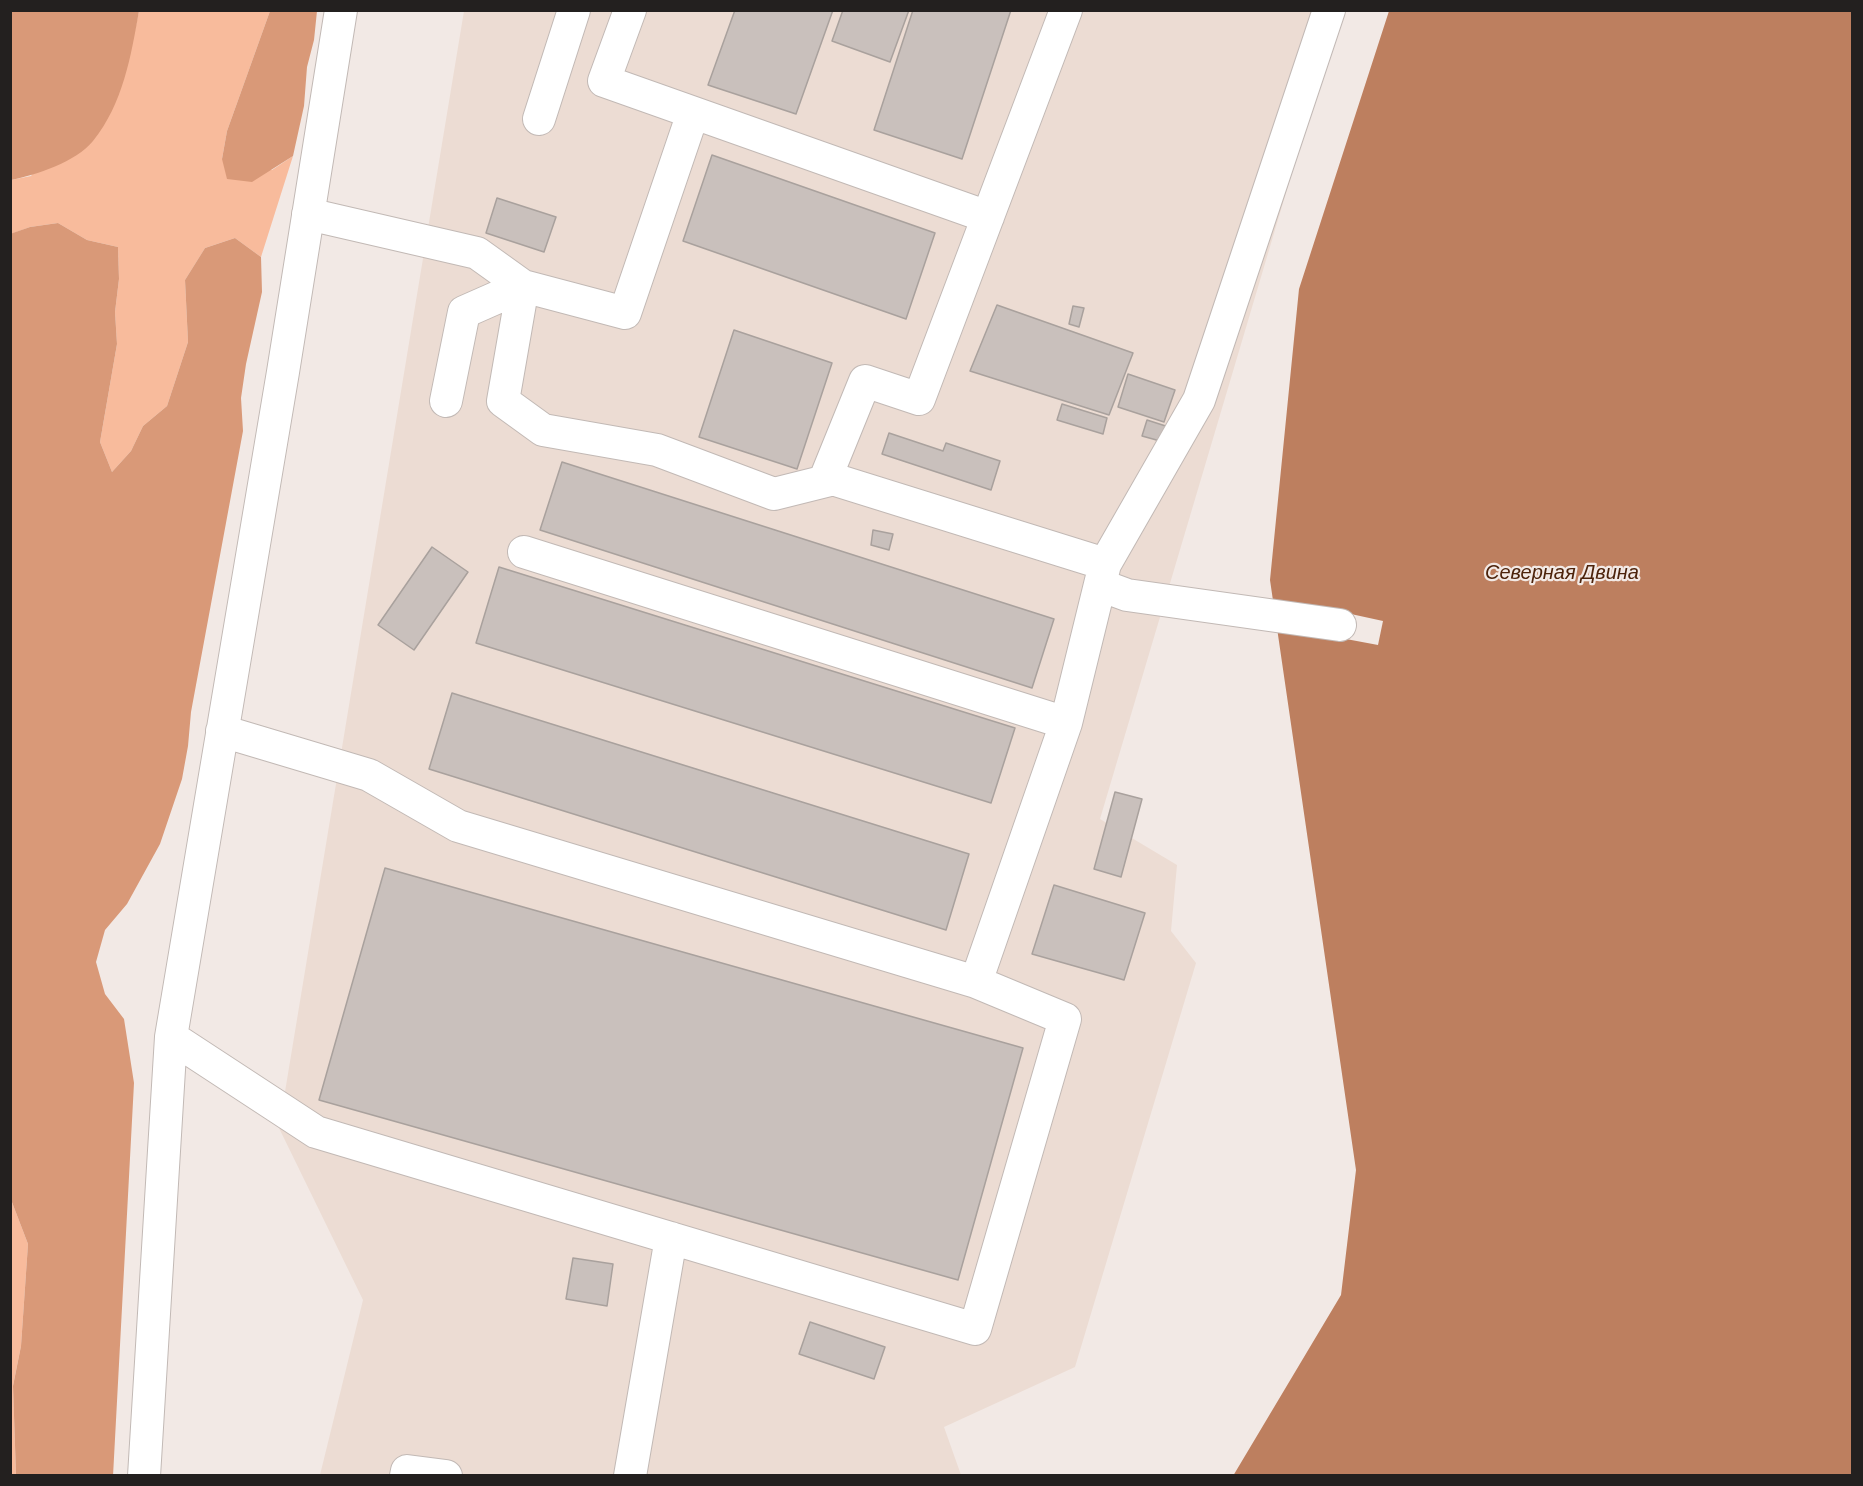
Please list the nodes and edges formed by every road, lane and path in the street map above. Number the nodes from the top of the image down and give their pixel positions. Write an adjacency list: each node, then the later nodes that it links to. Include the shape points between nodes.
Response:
1 (340, 10): 8 (lane)
2 (574, 10): 7 (lane)
3 (630, 10): 6 (lane, via 604,81)
4 (1066, 10): 9 (lane)
5 (1329, 11): 14 (lane, via 1199,400)
6 (693, 113): 9 (lane); 10 (lane, via 625,313)
7 (540, 119)
8 (308, 214): 10 (lane, via 477,254); 17 (lane)
9 (988, 217): 12 (lane, via 919,399 865,381 826,477)
10 (523, 286): 11 (lane, via 464,312); 12 (lane, via 503,401 543,430 657,450 774,494)
11 (446, 401)
12 (834, 479): 14 (lane)
13 (524, 552): 16 (lane)
14 (1103, 574): 15 (lane, via 1127,595); 16 (lane)
15 (1340, 625)
16 (1066, 723): 18 (lane)
17 (222, 731): 18 (lane, via 369,775 458,826); 19 (lane)
18 (976, 982): 20 (lane, via 1065,1019 975,1329)
19 (171, 1037): 20 (lane, via 316,1132); 21 (lane)
20 (671, 1238): 24 (lane)
21 (144, 1476)
22 (406, 1476): 23 (lane, via 407,1471)
23 (446, 1476)
24 (630, 1476)

